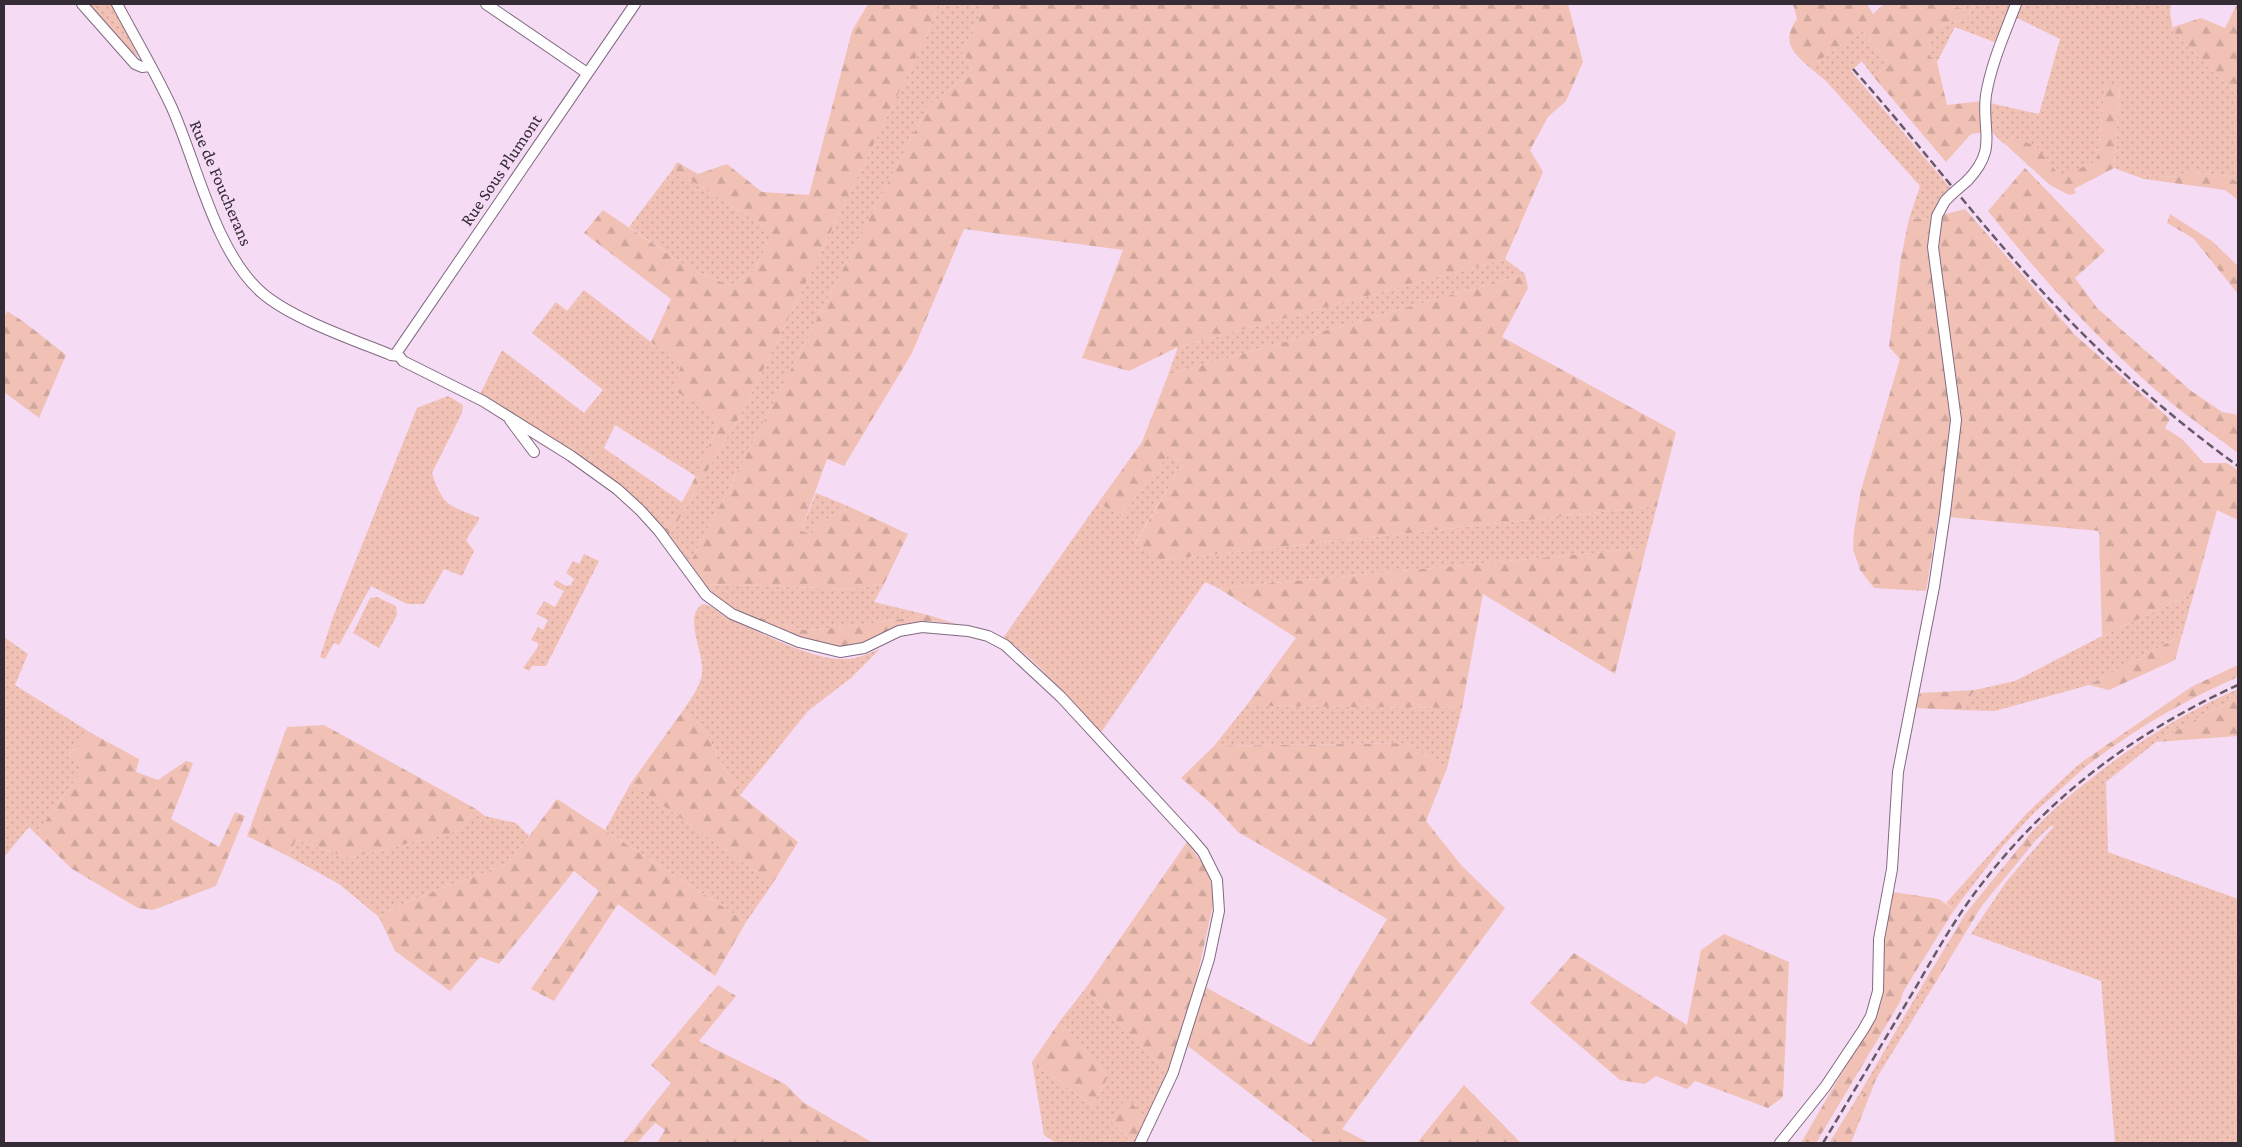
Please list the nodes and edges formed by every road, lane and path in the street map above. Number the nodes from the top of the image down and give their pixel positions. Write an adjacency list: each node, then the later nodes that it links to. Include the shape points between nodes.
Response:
1 (82, 4): 6 (street, via 135,64)
2 (117, 4): 6 (street, Rue de Foucherans)
3 (486, 4): 7 (street)
4 (635, 4): 7 (street, Rue Sous Plumont)
5 (2016, 4): 12 (street, bridge, via 1986,96 1988,137 1984,157 1978,169 1941,208 1935,224 1933,247 1956,420 1934,587 1898,772 1892,868 1879,939 1878,991 1863,1030 1825,1087)
6 (150, 66): 8 (street, Rue de Foucherans, via 173,110 220,229 251,282 290,311)
7 (587, 74): 8 (street, Rue Sous Plumont)
8 (395, 355): 9 (street, Rue de Foucherans)
9 (506, 415): 10 (street); 11 (street, Rue de Foucherans, via 571,456 633,503 706,595 732,614 799,642 840,652 864,648 898,631 922,627 968,631 1005,645 1061,697 1191,838 1217,880 1219,911 1208,959 1173,1073)
10 (534, 452)
11 (1140, 1143)
12 (1780, 1143)

